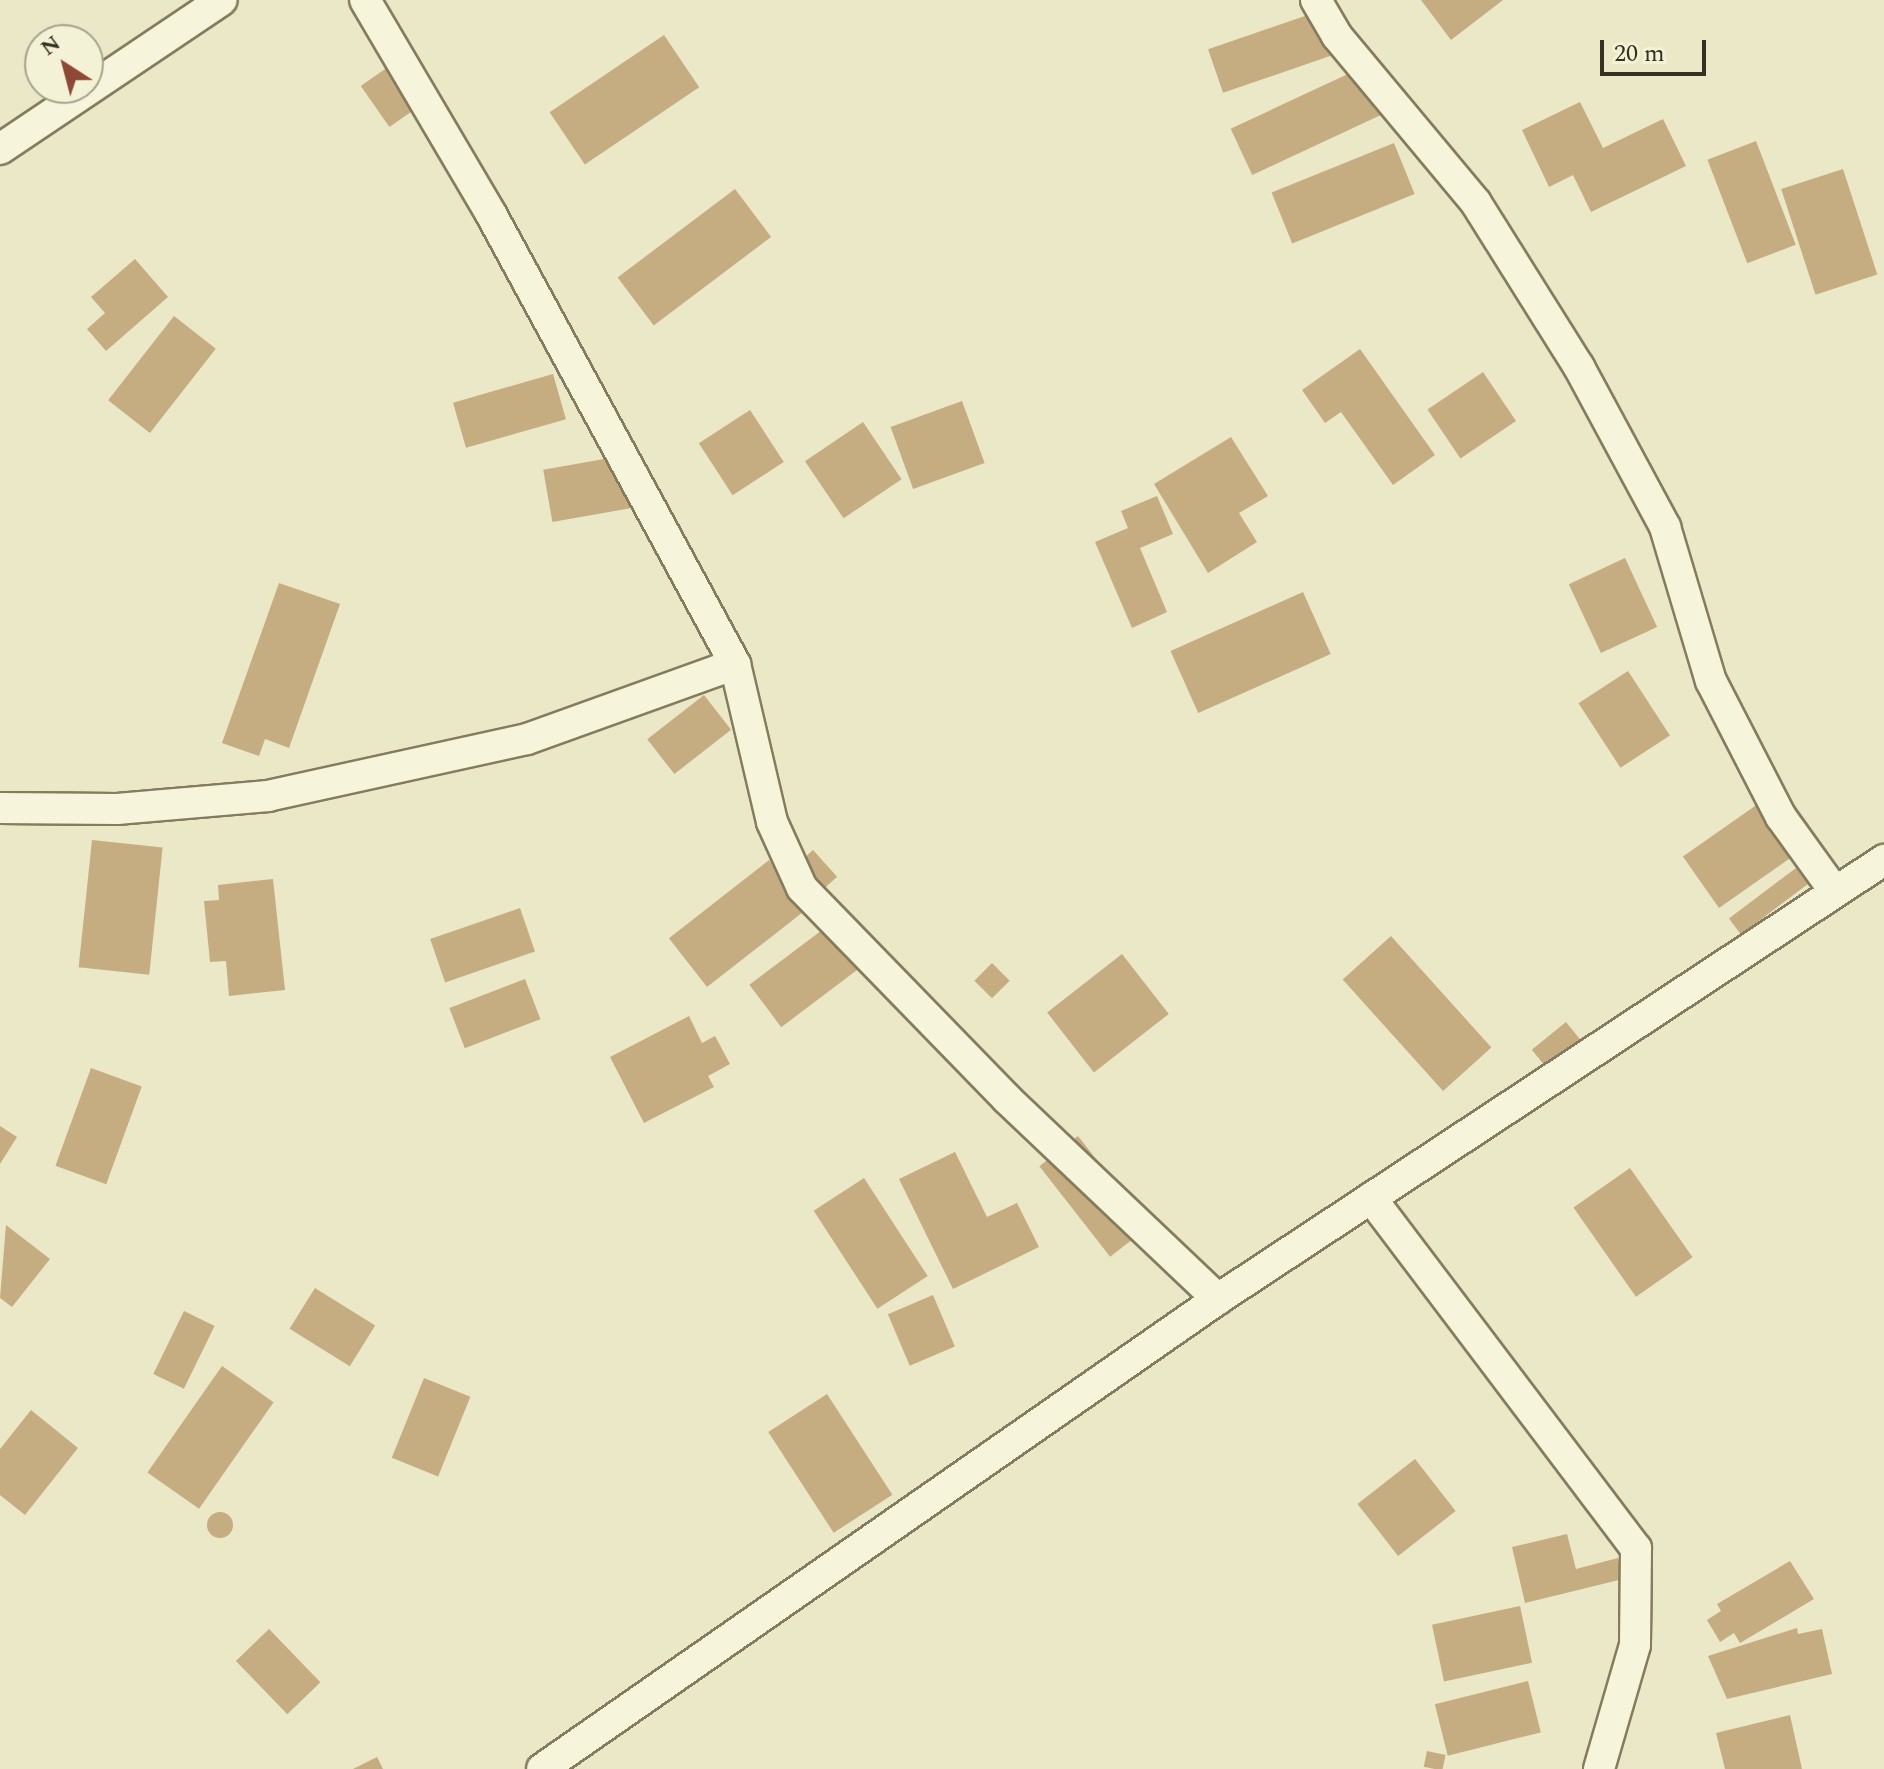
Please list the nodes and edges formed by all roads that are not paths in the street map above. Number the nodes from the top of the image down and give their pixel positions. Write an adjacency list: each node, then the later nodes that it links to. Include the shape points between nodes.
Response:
1 (222, 0): 4 (street)
2 (365, 0): 5 (street, via 491,214)
3 (1316, 0): 8 (street, via 1476,203 1579,367 1665,527 1711,681 1781,817)
4 (0, 149)
5 (735, 664): 6 (street, via 527,739 268,796 117,809); 10 (street, via 772,822 802,888 1007,1099)
6 (0, 808)
7 (1884, 860): 8 (street)
8 (1835, 892): 9 (street)
9 (1371, 1198): 10 (street); 12 (street, via 1636,1548 1635,1645)
10 (1218, 1299): 11 (street)
11 (542, 1769)
12 (1599, 1769)

